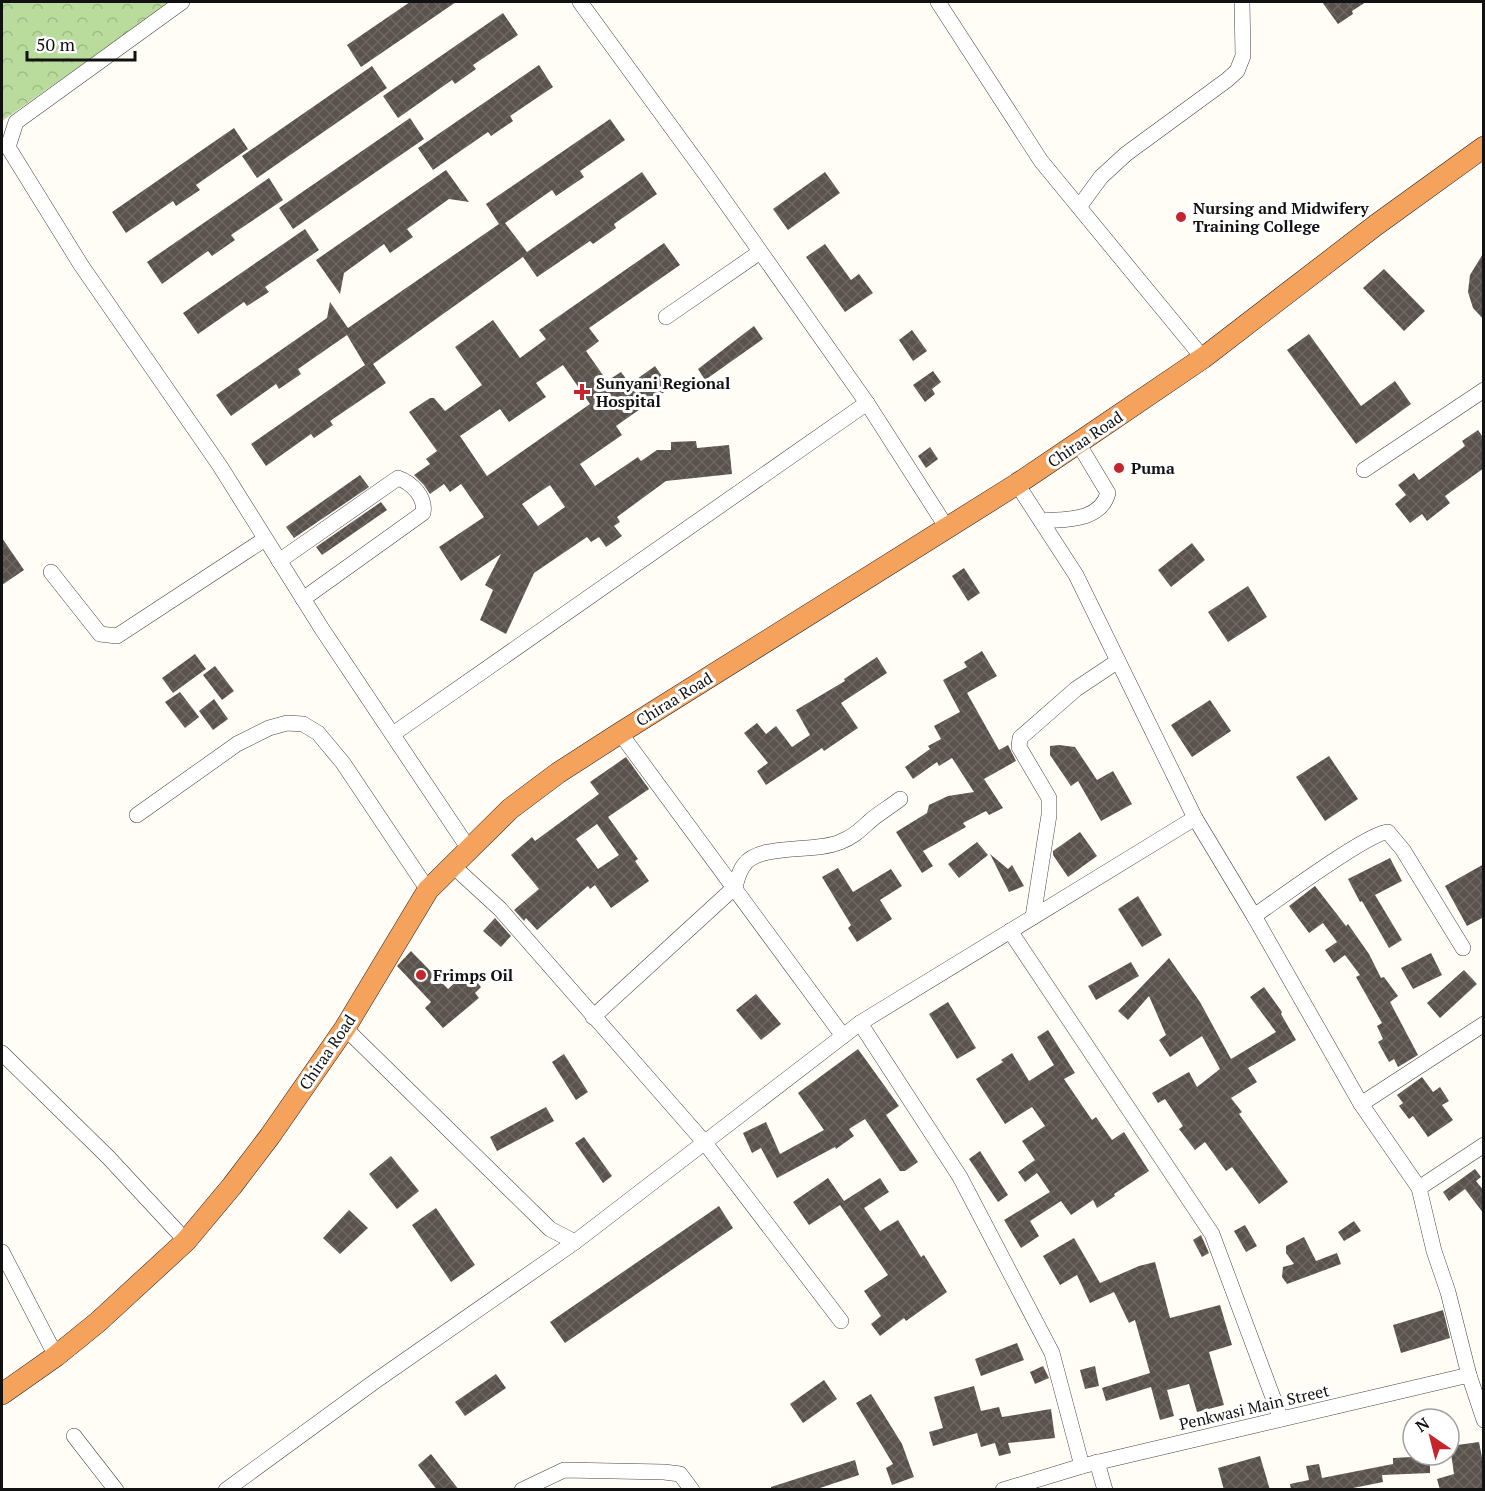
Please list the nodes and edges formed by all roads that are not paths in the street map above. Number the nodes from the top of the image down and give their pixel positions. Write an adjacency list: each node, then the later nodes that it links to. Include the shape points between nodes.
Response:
1 (182, 2): 17 (street, via 16,122 8,147 81,265 220,466)
2 (580, 2): 7 (street)
3 (939, 2): 6 (street, via 1041,161)
4 (1242, 2): 6 (street, via 1243,57 1237,71 1111,167)
5 (1484, 147): 9 (highway, Chiraa Road)
6 (1079, 207): 9 (street)
7 (760, 252): 8 (street); 11 (street)
8 (666, 317)
9 (1203, 358): 12 (highway, Chiraa Road)
10 (1484, 390): 13 (street)
11 (867, 403): 16 (street); 23 (street)
12 (1078, 444): 14 (highway, Chiraa Road); 15 (street, via 1108,493 1105,504 1088,516)
13 (1364, 470)
14 (1017, 484): 15 (street); 16 (highway, Chiraa Road)
15 (1041, 521): 21 (street, via 1076,575)
16 (947, 528): 22 (highway, Chiraa Road)
17 (265, 539): 18 (street); 19 (street, via 117,636 100,634)
18 (279, 561): 20 (street); 20 (street, via 398,478 419,494 423,513)
19 (51, 572)
20 (303, 598): 23 (street)
21 (1118, 661): 26 (street); 32 (street, via 1076,689 1020,738 1019,747 1049,798)
22 (620, 733): 27 (highway, Chiraa Road, via 510,809); 29 (street)
23 (393, 734): 27 (street)
24 (900, 799): 29 (street, via 842,842 755,856 744,865)
25 (136, 815): 30 (street, via 237,744 269,728 303,724 318,733 344,763)
26 (1195, 818): 31 (street); 32 (street)
27 (469, 849): 28 (highway, Chiraa Road)
28 (452, 865): 30 (highway, Chiraa Road); 35 (street, via 500,909)
29 (735, 887): 35 (street); 39 (street)
30 (428, 890): 38 (highway, Chiraa Road)
31 (1254, 916): 34 (street, via 1357,846 1388,832); 41 (street)
32 (1033, 917): 33 (street)
33 (1010, 931): 36 (street); 52 (street, via 1212,1234)
34 (1463, 948)
35 (593, 1017): 42 (street)
36 (860, 1023): 39 (street); 56 (street, via 960,1177 1052,1353)
37 (1484, 1024): 41 (street)
38 (345, 1028): 45 (highway, Chiraa Road, via 264,1144); 46 (street, via 550,1230)
39 (843, 1036): 42 (street)
40 (2, 1053): 45 (street, via 109,1158)
41 (1361, 1104): 44 (street)
42 (705, 1143): 46 (street); 48 (street)
43 (1484, 1145): 44 (street)
44 (1419, 1188): 50 (street)
45 (186, 1241): 49 (highway, Chiraa Road, via 131,1294)
46 (575, 1242): 58 (street)
47 (2, 1252): 49 (street)
48 (841, 1321)
49 (56, 1356): 51 (highway, Chiraa Road)
50 (1469, 1375): 52 (street, Penkwasi Main Street); 53 (street)
51 (2, 1394)
52 (1281, 1419): 55 (street, Penkwasi Main Street)
53 (1484, 1420)
54 (74, 1436): 57 (street)
55 (1098, 1462): 56 (street, Penkwasi Main Street); 62 (street)
56 (1082, 1466): 61 (street, Penkwasi Main Street)
57 (116, 1490)
58 (226, 1490)
59 (522, 1490): 60 (street, via 564,1470 680,1474)
60 (692, 1490)
61 (1003, 1490)
62 (1105, 1490)

